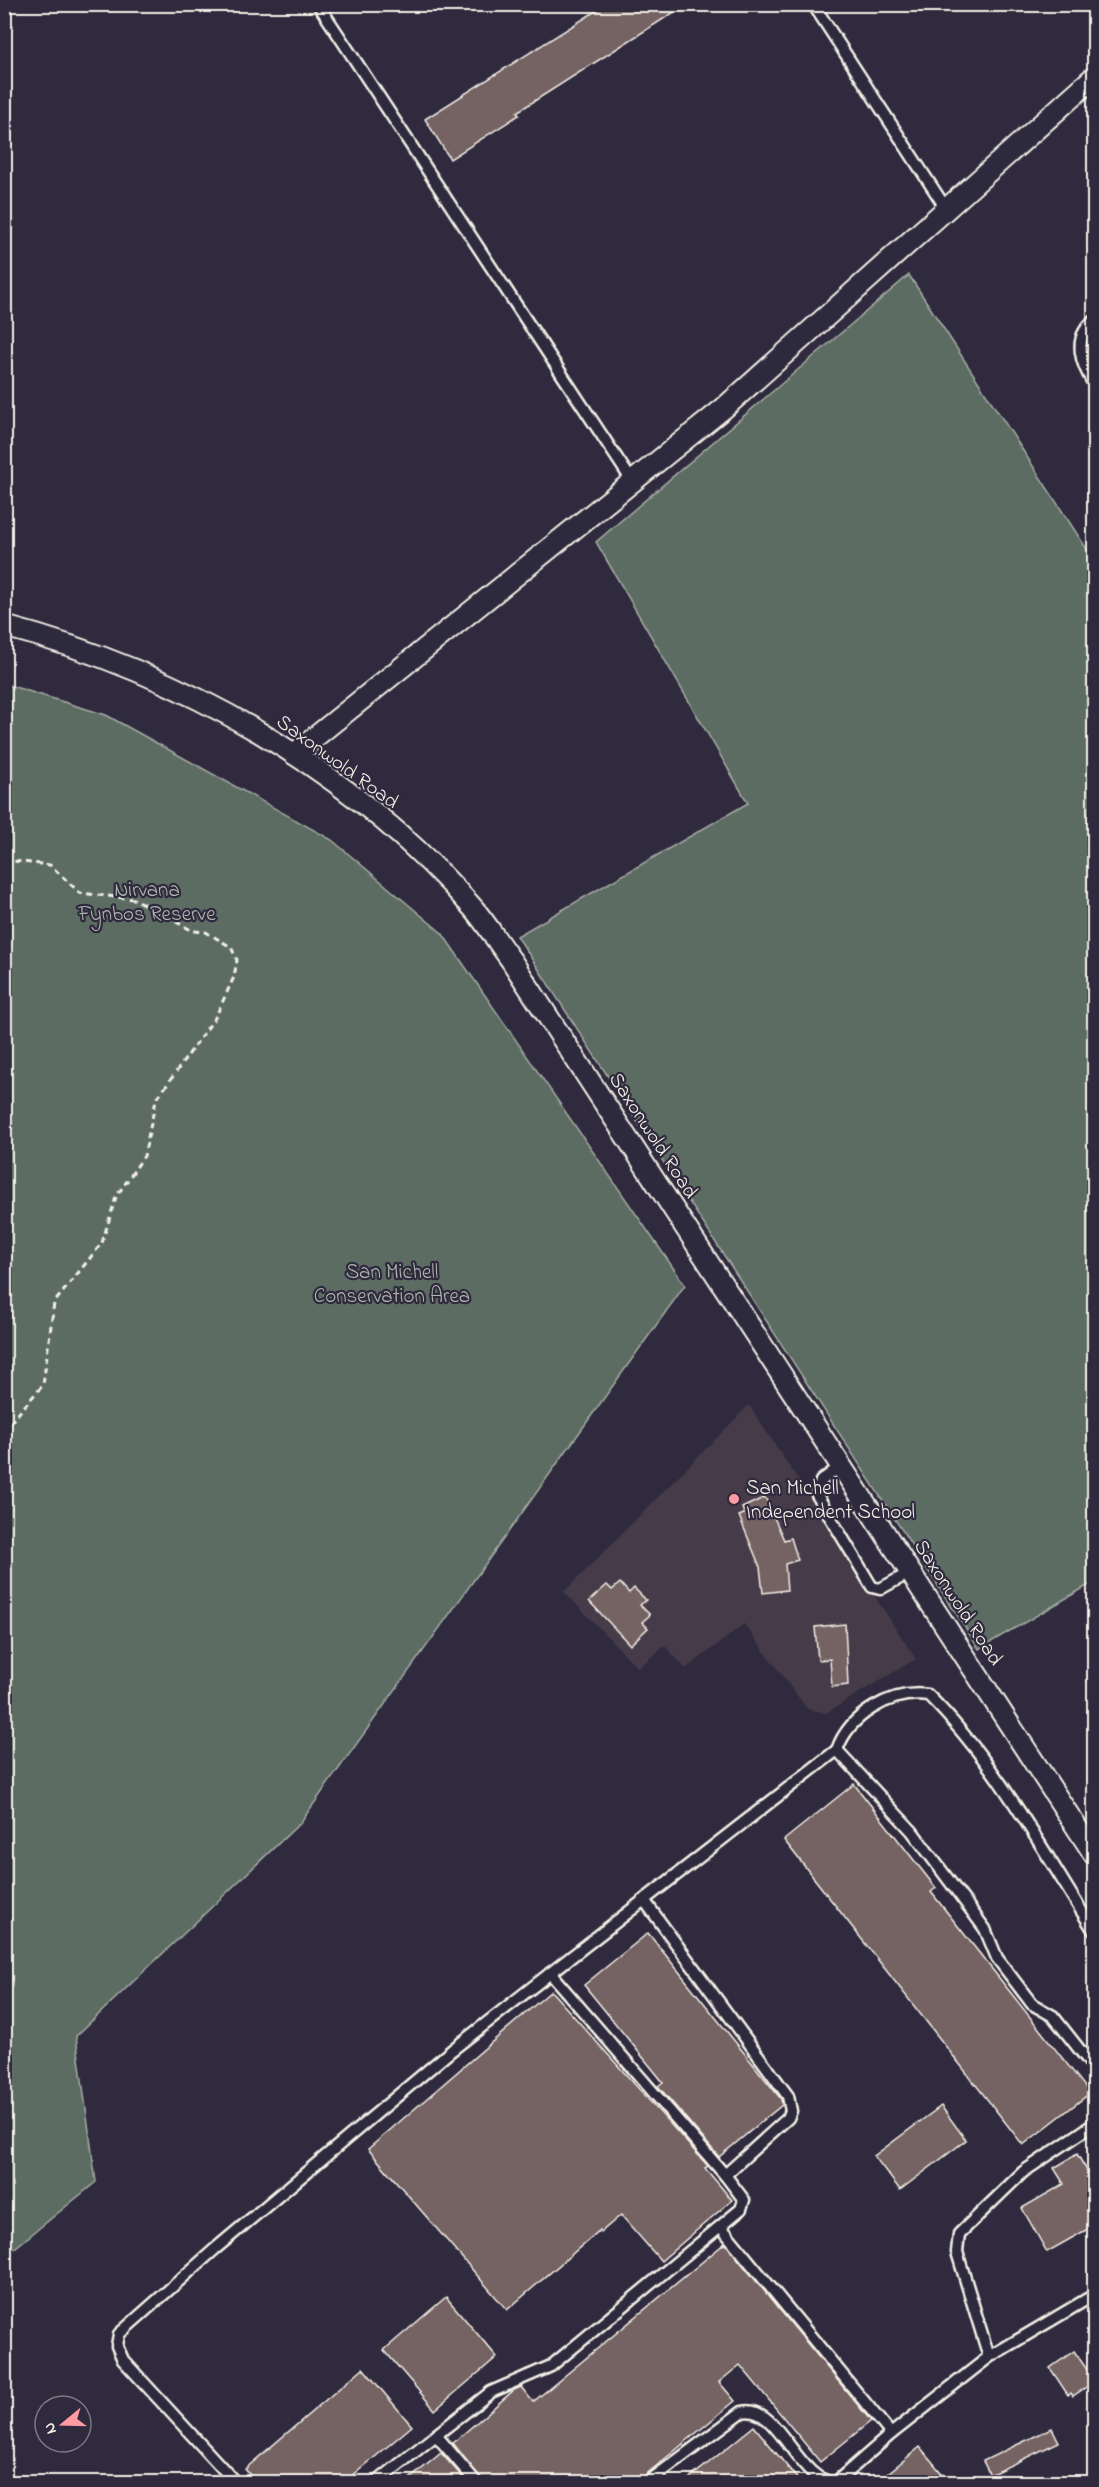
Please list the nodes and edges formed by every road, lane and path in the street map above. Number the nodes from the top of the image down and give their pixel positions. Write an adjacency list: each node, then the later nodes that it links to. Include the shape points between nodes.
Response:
1 (318, 4): 7 (lane)
2 (813, 4): 4 (lane)
3 (1095, 77): 4 (street)
4 (947, 210): 7 (street, via 724,408)
5 (1095, 321): 6 (lane, via 1084,333 1081,348 1084,368)
6 (1095, 384)
7 (632, 482): 9 (street)
8 (4, 626): 9 (street, Saxonwold Road, via 65,642 149,675 236,718)
9 (294, 754): 12 (street, Saxonwold Road, via 378,818 429,862 474,909)
10 (4, 860): 11 (path, via 50,865 80,893 134,899 193,931 206,932 231,947 237,960 234,977 216,1016 156,1100 144,1156 116,1197 102,1243 54,1303 43,1384)
11 (4, 1430)
12 (842, 1465): 13 (street, Saxonwold Road); 13 (lane, via 821,1481 817,1495 873,1587 880,1589)
13 (911, 1572): 15 (street, Saxonwold Road)
14 (837, 1750): 16 (lane); 17 (lane, via 846,1730 880,1705 906,1694 928,1695 988,1765); 19 (lane, via 912,1831 972,1910 997,1958 1032,2004 1053,2016)
15 (1095, 1854)
16 (644, 1900): 18 (lane); 21 (lane, via 788,2096 788,2118)
17 (1095, 1931)
18 (550, 1973): 21 (lane); 27 (lane, via 452,2050 119,2334 117,2346 123,2360)
19 (1095, 2068)
20 (1095, 2124): 24 (lane, via 1023,2172 959,2234 957,2252)
21 (725, 2175): 22 (lane, via 744,2200 741,2209)
22 (721, 2227): 25 (lane); 26 (lane, via 551,2366 491,2392)
23 (1095, 2295): 24 (lane)
24 (988, 2357): 25 (lane)
25 (891, 2434): 30 (lane, via 836,2482 830,2482 819,2479 762,2415 748,2410)
26 (436, 2435): 28 (lane); 29 (lane)
27 (236, 2482)
28 (377, 2482)
29 (476, 2482)
30 (648, 2482)

